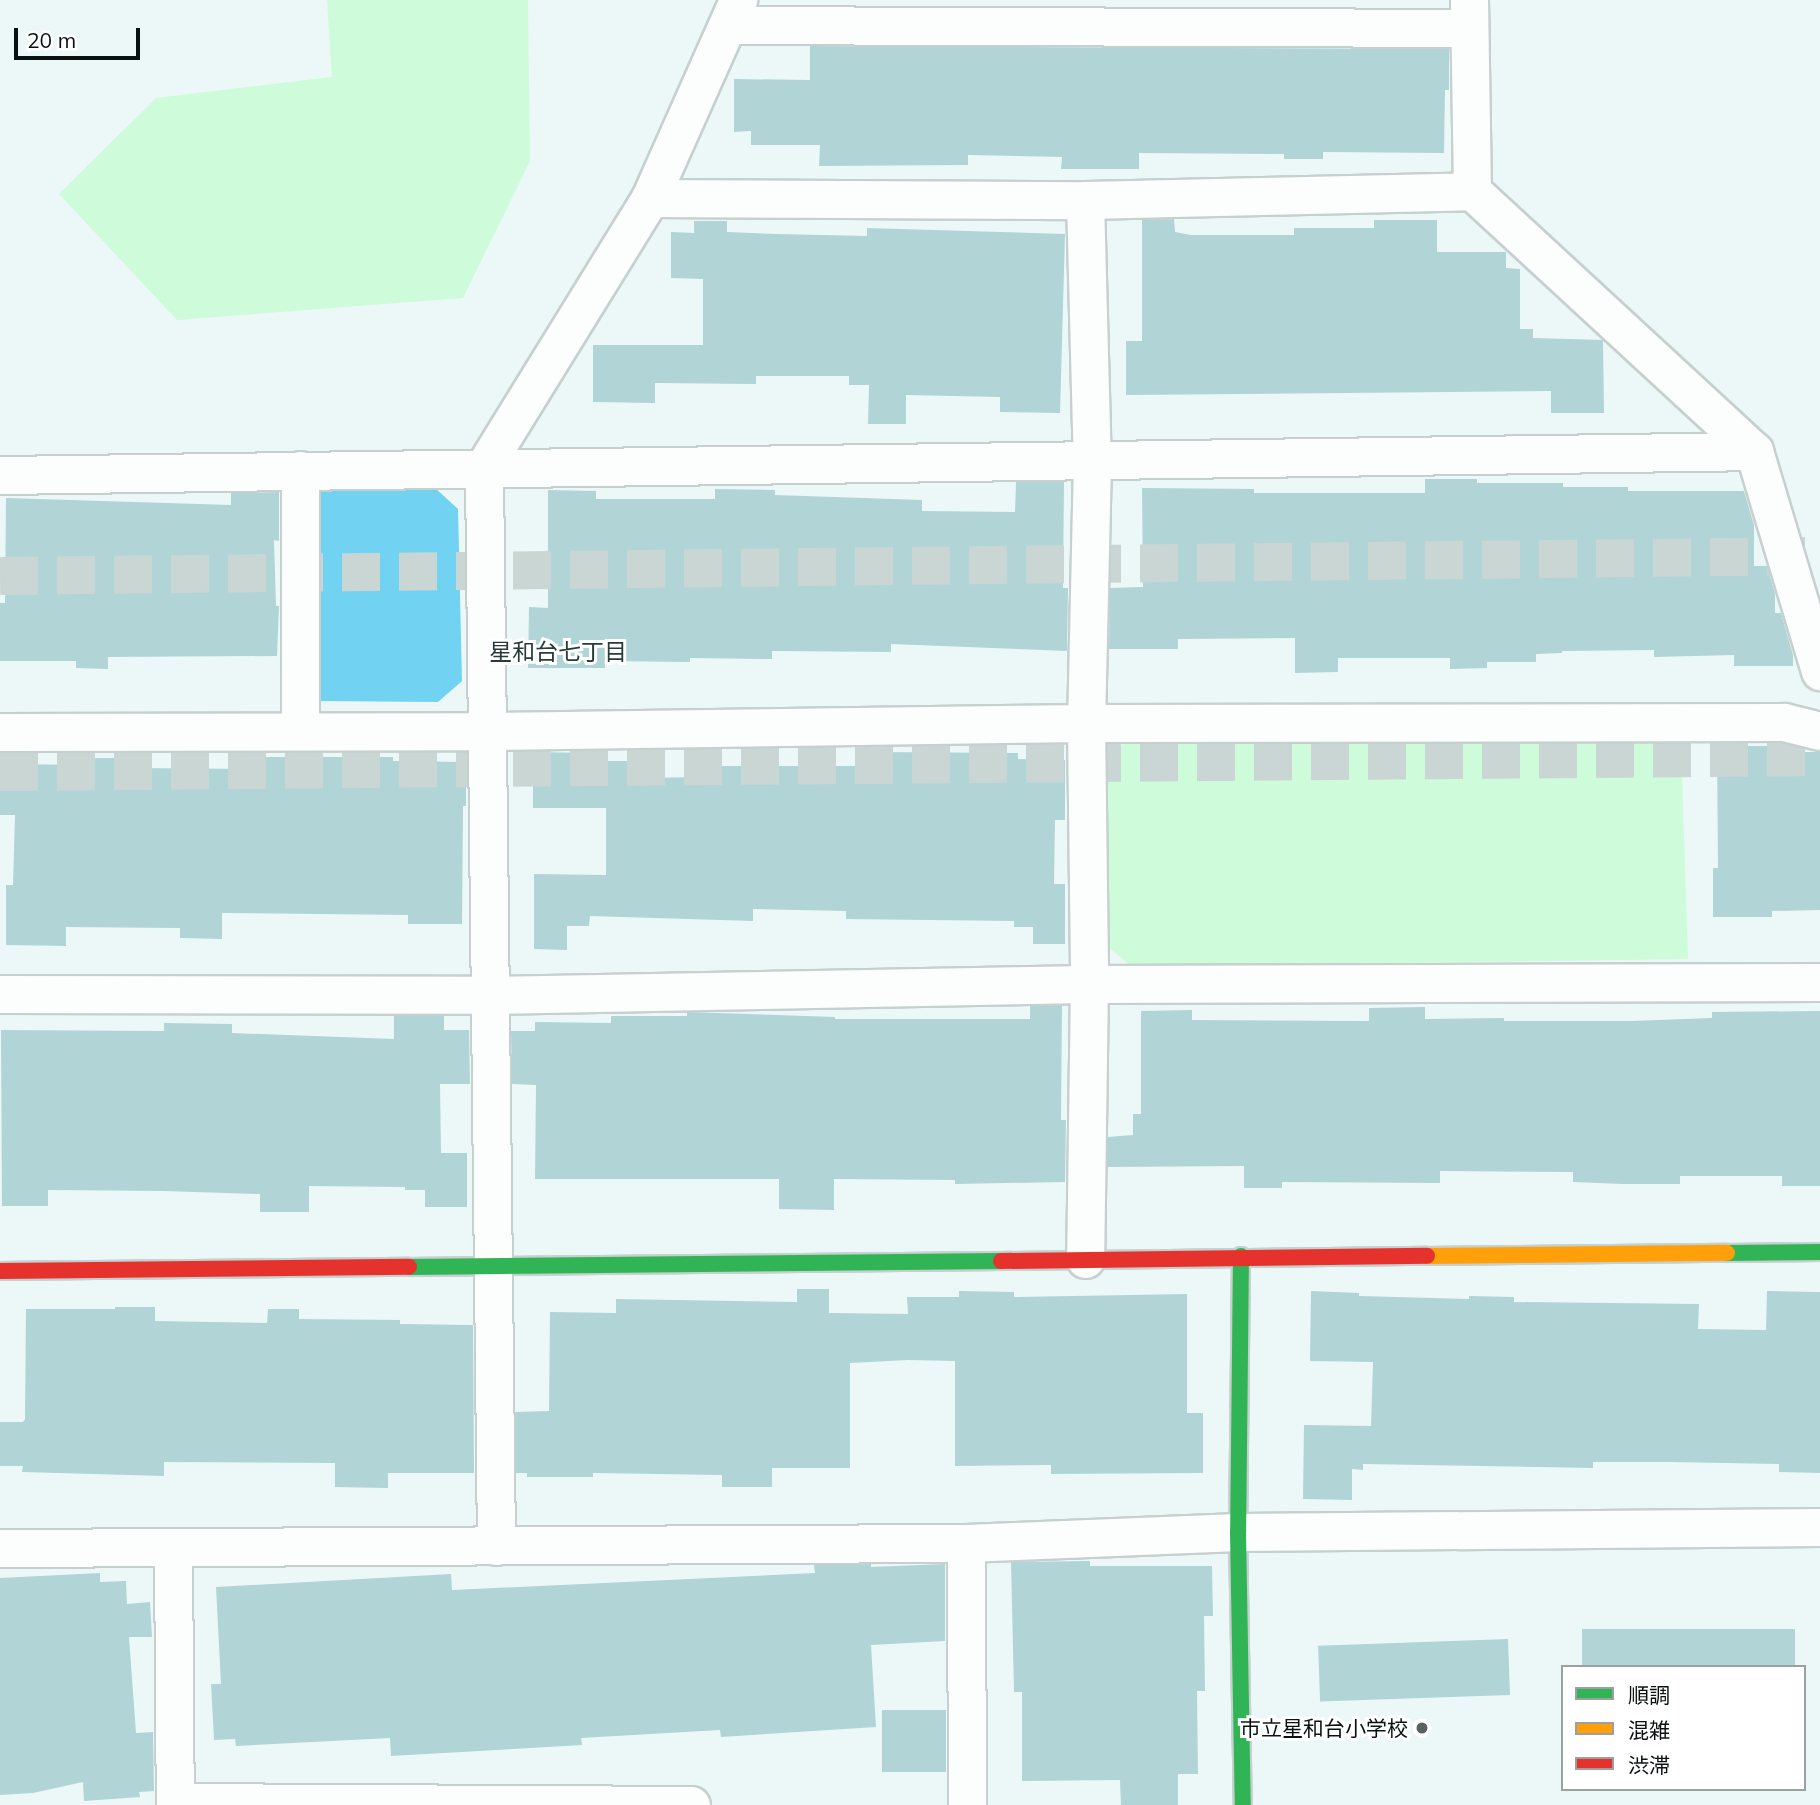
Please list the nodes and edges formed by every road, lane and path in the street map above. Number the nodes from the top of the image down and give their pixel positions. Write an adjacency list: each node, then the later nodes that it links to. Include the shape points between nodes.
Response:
1 (733, 12): 2 (street); 4 (street)
2 (1468, 14): 3 (street)
3 (1472, 191): 5 (street); 6 (street)
4 (650, 198): 5 (street); 8 (street)
5 (1085, 200): 7 (street)
6 (1754, 451): 7 (street); 11 (street)
7 (1091, 461): 8 (street); 12 (street)
8 (484, 467): 9 (street); 14 (street)
9 (300, 470): 10 (street); 13 (street)
10 (0, 475)
11 (1820, 671)
12 (1086, 723): 14 (street); 15 (street, via 1784,722); 18 (street)
13 (300, 731): 14 (street); 16 (street)
14 (487, 731): 20 (street)
15 (1820, 731)
16 (0, 732)
17 (1820, 982): 18 (street)
18 (1089, 984): 20 (street); 23 (street)
19 (0, 994): 20 (street)
20 (487, 995): 24 (street)
21 (1820, 1252): 22 (street)
22 (1241, 1256): 23 (street); 27 (street)
23 (1086, 1259): 24 (street)
24 (494, 1265): 25 (street); 29 (street)
25 (0, 1271)
26 (1820, 1527): 27 (street)
27 (1238, 1532): 28 (street); 35 (street)
28 (966, 1543): 29 (street); 34 (street)
29 (496, 1546): 30 (street)
30 (173, 1547): 31 (street); 32 (street)
31 (0, 1548)
32 (175, 1804): 33 (street)
33 (691, 1805)
34 (967, 1805)
35 (1243, 1805)

